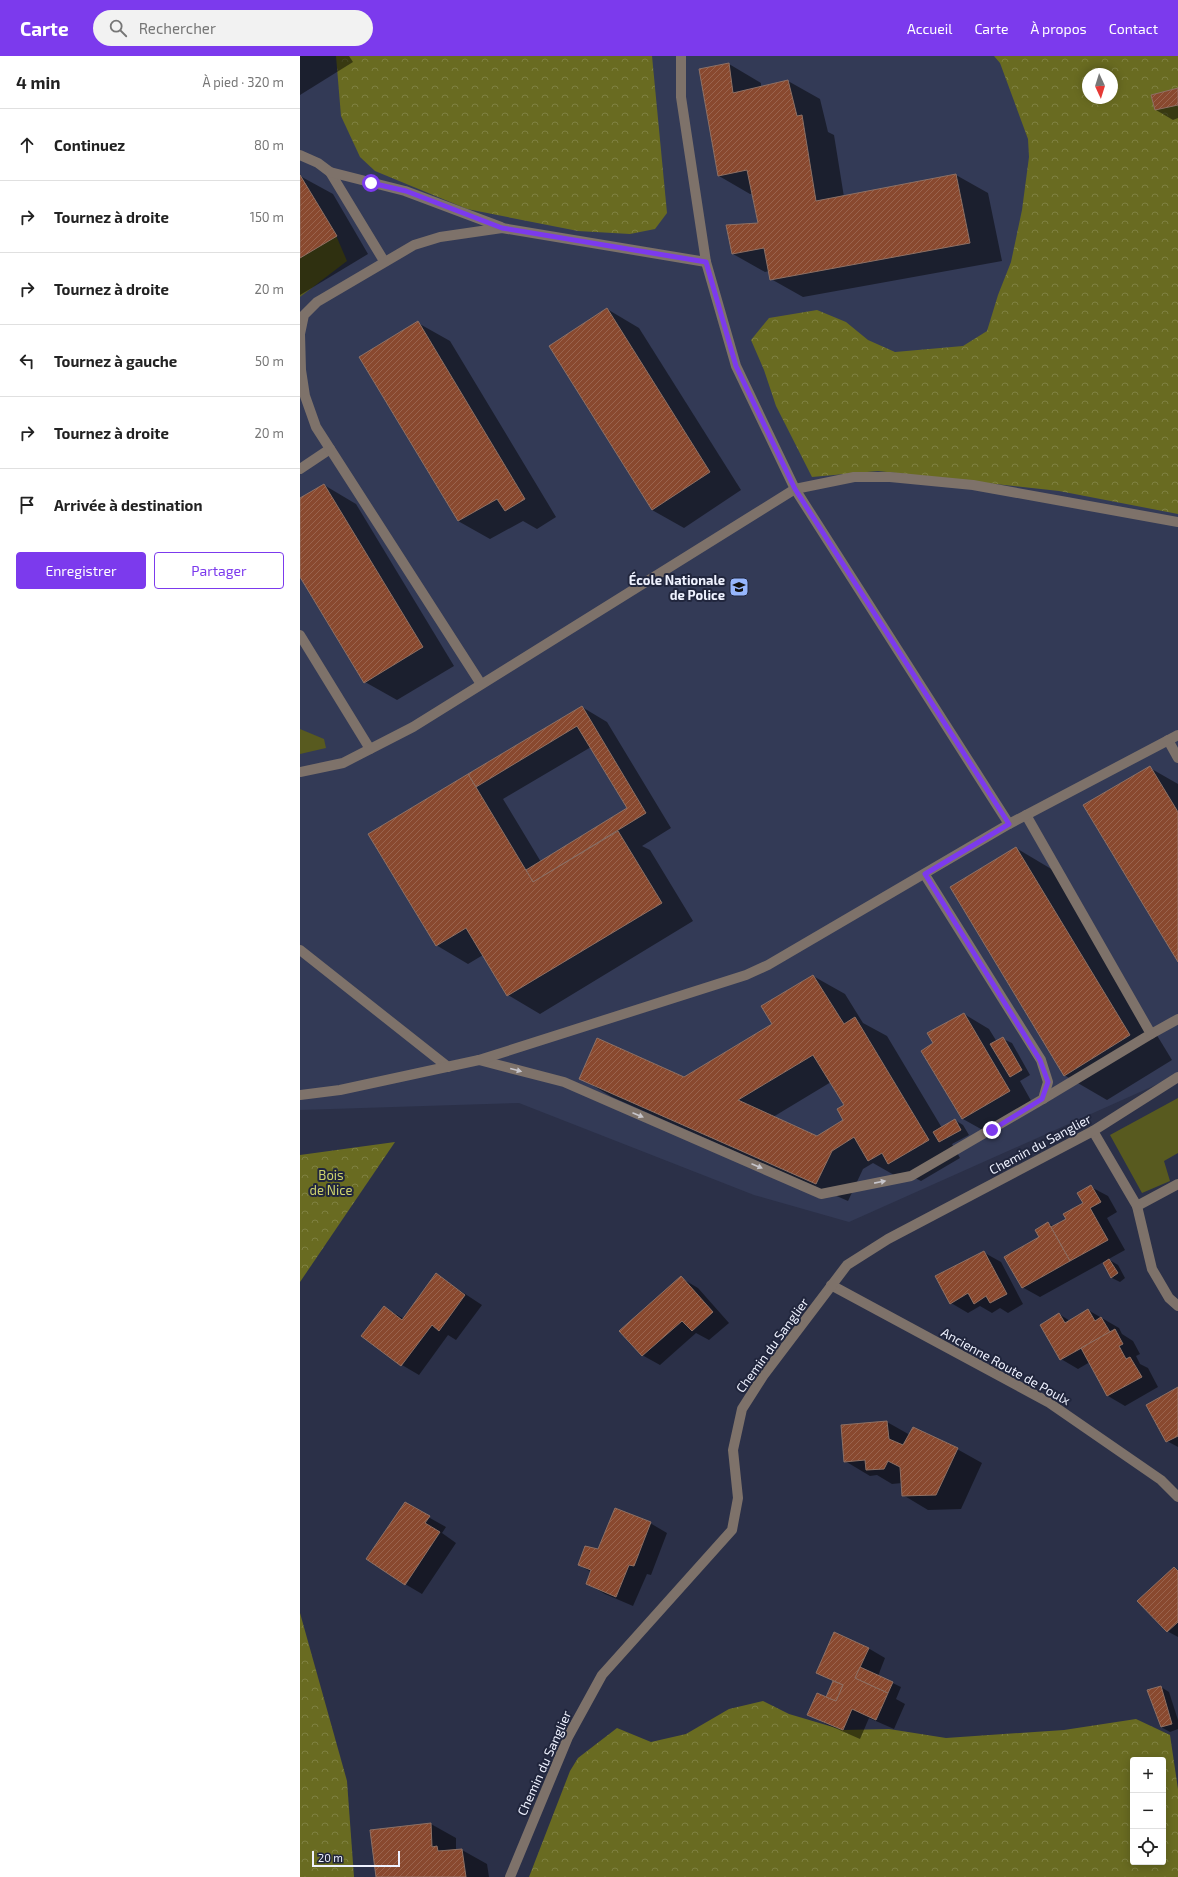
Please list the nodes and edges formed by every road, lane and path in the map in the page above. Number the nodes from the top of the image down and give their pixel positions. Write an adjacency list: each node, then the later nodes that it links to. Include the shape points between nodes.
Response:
1 (681, 56): 6 (street, via 681,97)
2 (300, 155): 3 (street)
3 (330, 172): 4 (street, via 406,191); 5 (street)
4 (502, 228): 5 (street, via 440,237 414,245); 6 (street)
5 (384, 261): 7 (street, via 317,302 304,315 300,334 305,396 316,427)
6 (706, 262): 9 (street, via 736,366)
7 (330, 449): 8 (street); 12 (street)
8 (300, 469)
9 (795, 489): 10 (street, via 854,476 890,477 973,485); 12 (street); 19 (street)
10 (1178, 522)
11 (300, 635): 15 (street)
12 (481, 684): 15 (street, via 413,727)
13 (1178, 735): 14 (street)
14 (1168, 740): 16 (street); 18 (street)
15 (370, 749): 17 (street, via 343,763)
16 (1178, 758)
17 (300, 772)
18 (1026, 815): 19 (street); 23 (street)
19 (1009, 824): 20 (street)
20 (925, 874): 24 (street, via 746,975); 28 (street, via 1040,1060 1048,1082)
21 (300, 950): 25 (street)
22 (1178, 1019): 23 (street)
23 (1151, 1034): 28 (street)
24 (479, 1060): 25 (street); 28 (street, one-way to 28, via 564,1082 821,1194 911,1176)
25 (448, 1067): 27 (street, via 340,1090)
26 (1178, 1077): 29 (street, Chemin du Sanglier)
27 (300, 1095)
28 (1042, 1099)
29 (1093, 1131): 31 (street); 32 (street, Chemin du Sanglier, via 888,1239 847,1265)
30 (1178, 1184): 31 (street)
31 (1137, 1206): 33 (street, via 1152,1270 1169,1298)
32 (831, 1284): 34 (street, Ancienne Route de Poulx, via 1048,1402 1161,1480); 35 (street, Chemin du Sanglier, via 763,1376 742,1409 732,1450 738,1498 732,1530 602,1675 568,1737)
33 (1178, 1306)
34 (1178, 1497)
35 (510, 1877)

